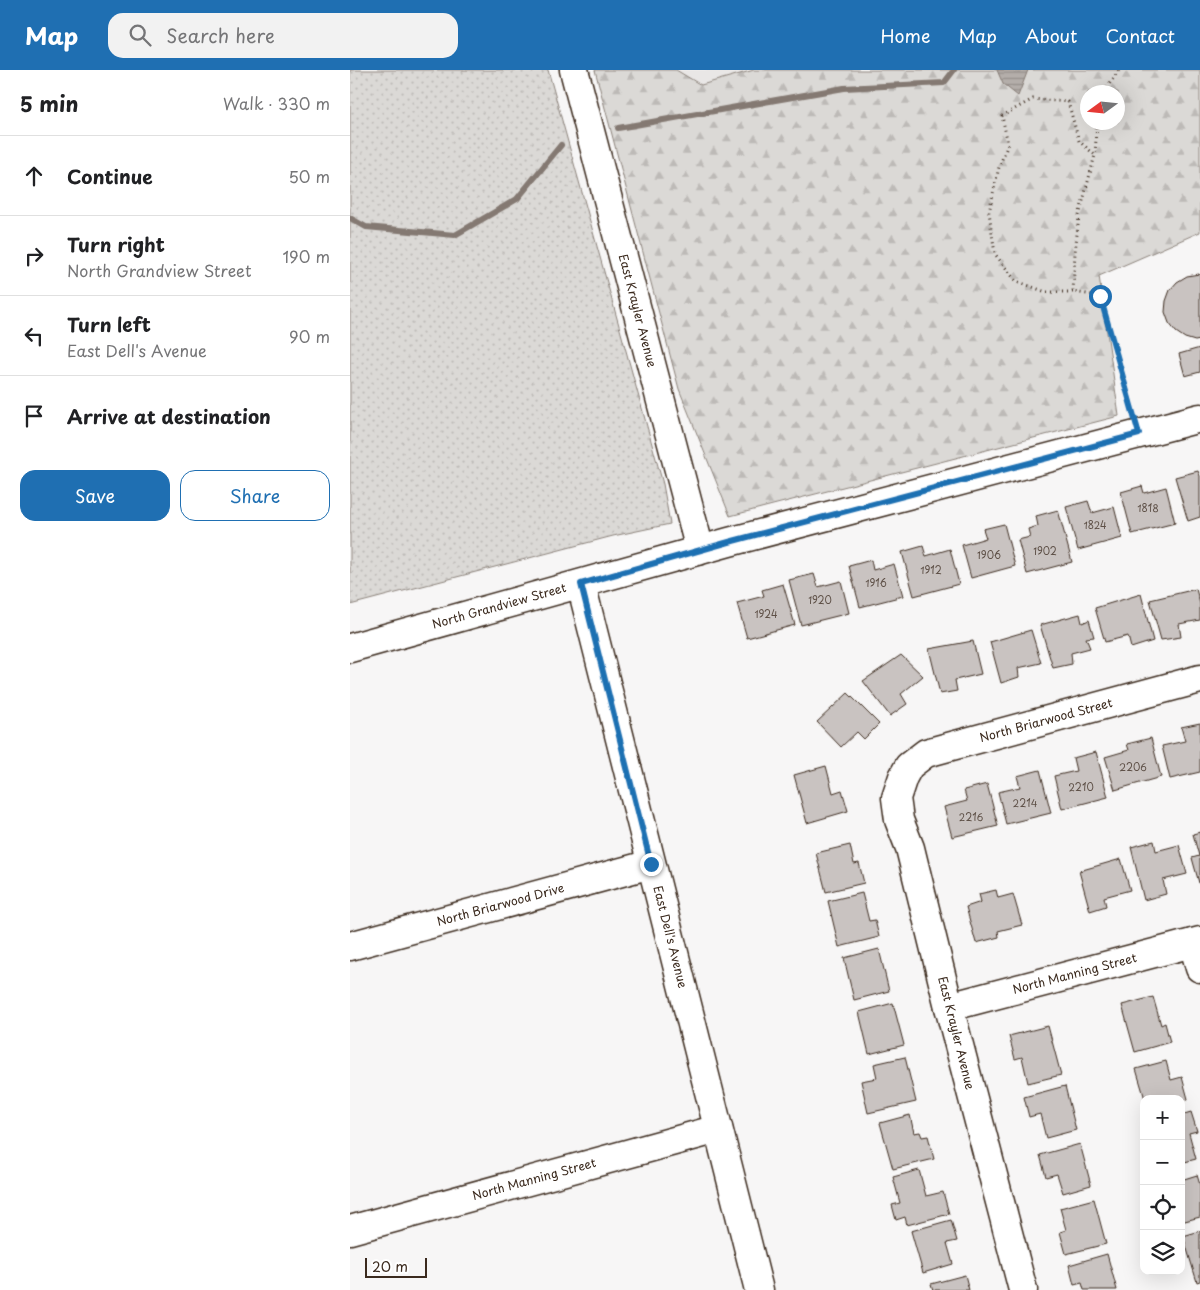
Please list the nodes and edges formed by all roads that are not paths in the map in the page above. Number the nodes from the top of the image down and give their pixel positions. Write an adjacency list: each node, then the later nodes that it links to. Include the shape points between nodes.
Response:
1 (574, 70): 3 (street, East Krayler Avenue)
2 (1200, 418): 3 (street, North Grandview Street)
3 (700, 550): 4 (street, North Grandview Street)
4 (581, 584): 5 (street, North Grandview Street); 8 (street, East Dell's Avenue)
5 (350, 648)
6 (1200, 679): 7 (street, North Briarwood Street, via 926,753 909,766)
7 (903, 777): 11 (street, East Krayler Avenue, via 896,798 899,820 910,848)
8 (651, 864): 9 (street, North Briarwood Drive); 12 (street, East Dell's Avenue)
9 (350, 946)
10 (1198, 951): 11 (street, North Manning Street)
11 (949, 1007): 15 (street, East Krayler Avenue)
12 (718, 1129): 13 (street, North Manning Street); 14 (street, East Dell's Avenue)
13 (350, 1230)
14 (759, 1290)
15 (1022, 1290)

